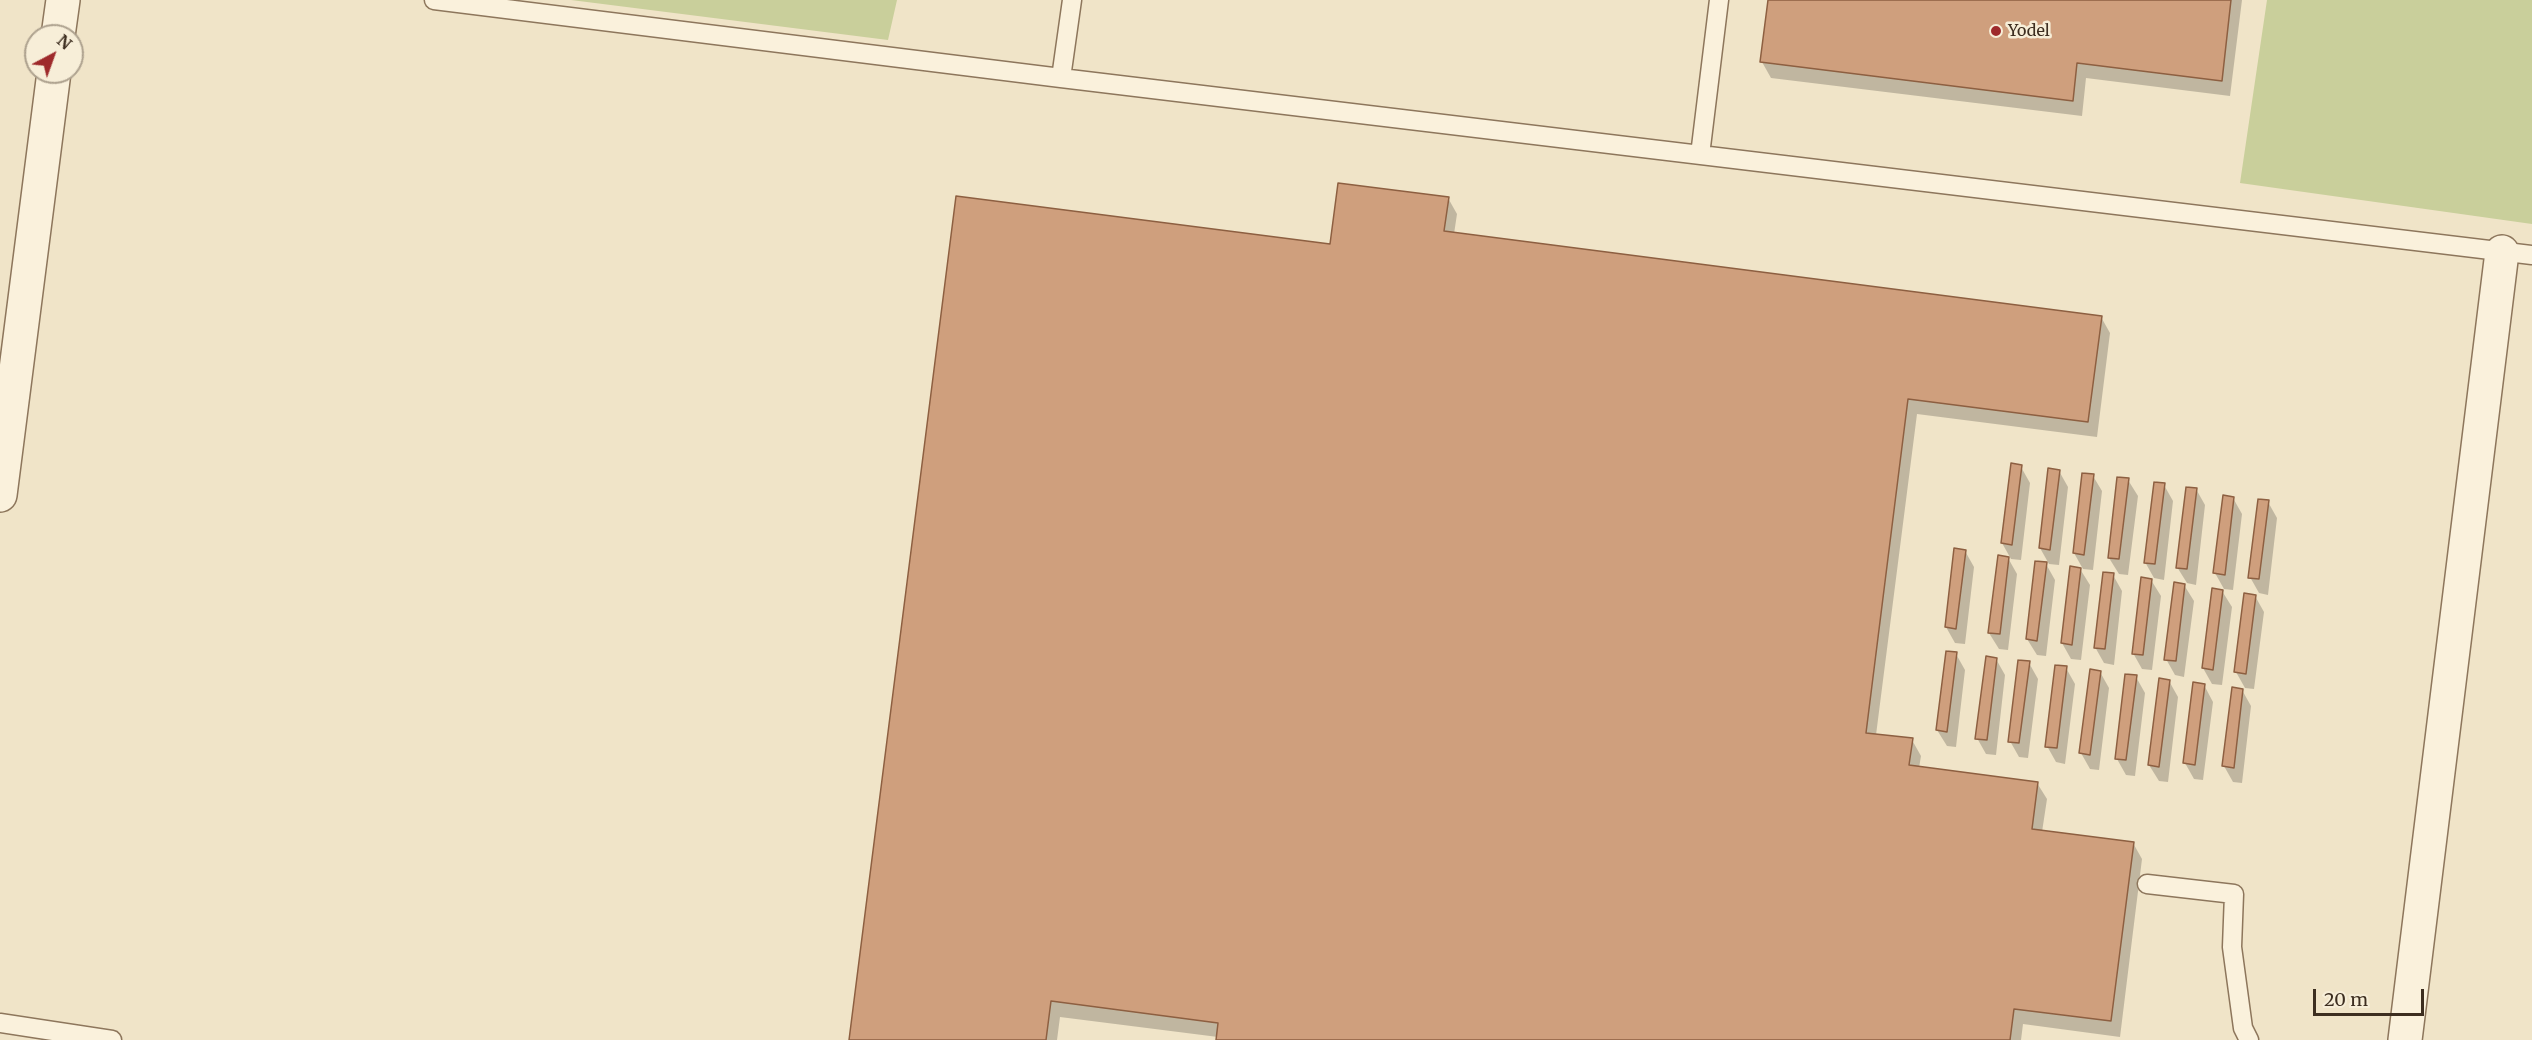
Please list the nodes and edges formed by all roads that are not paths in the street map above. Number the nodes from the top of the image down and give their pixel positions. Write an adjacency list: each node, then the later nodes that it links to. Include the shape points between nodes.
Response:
1 (63, 0): 5 (street)
2 (434, 0): 6 (lane)
3 (1072, 0): 6 (lane)
4 (1719, 0): 8 (lane)
5 (60, 24)
6 (1062, 78): 8 (lane)
7 (52, 84): 10 (street)
8 (1700, 155): 9 (lane)
9 (2517, 253): 15 (street)
10 (0, 495)
11 (2147, 884): 14 (lane, via 2234,894 2232,947 2243,1028)
12 (0, 1023): 13 (lane)
13 (112, 1040)
14 (2249, 1040)
15 (2405, 1040)

